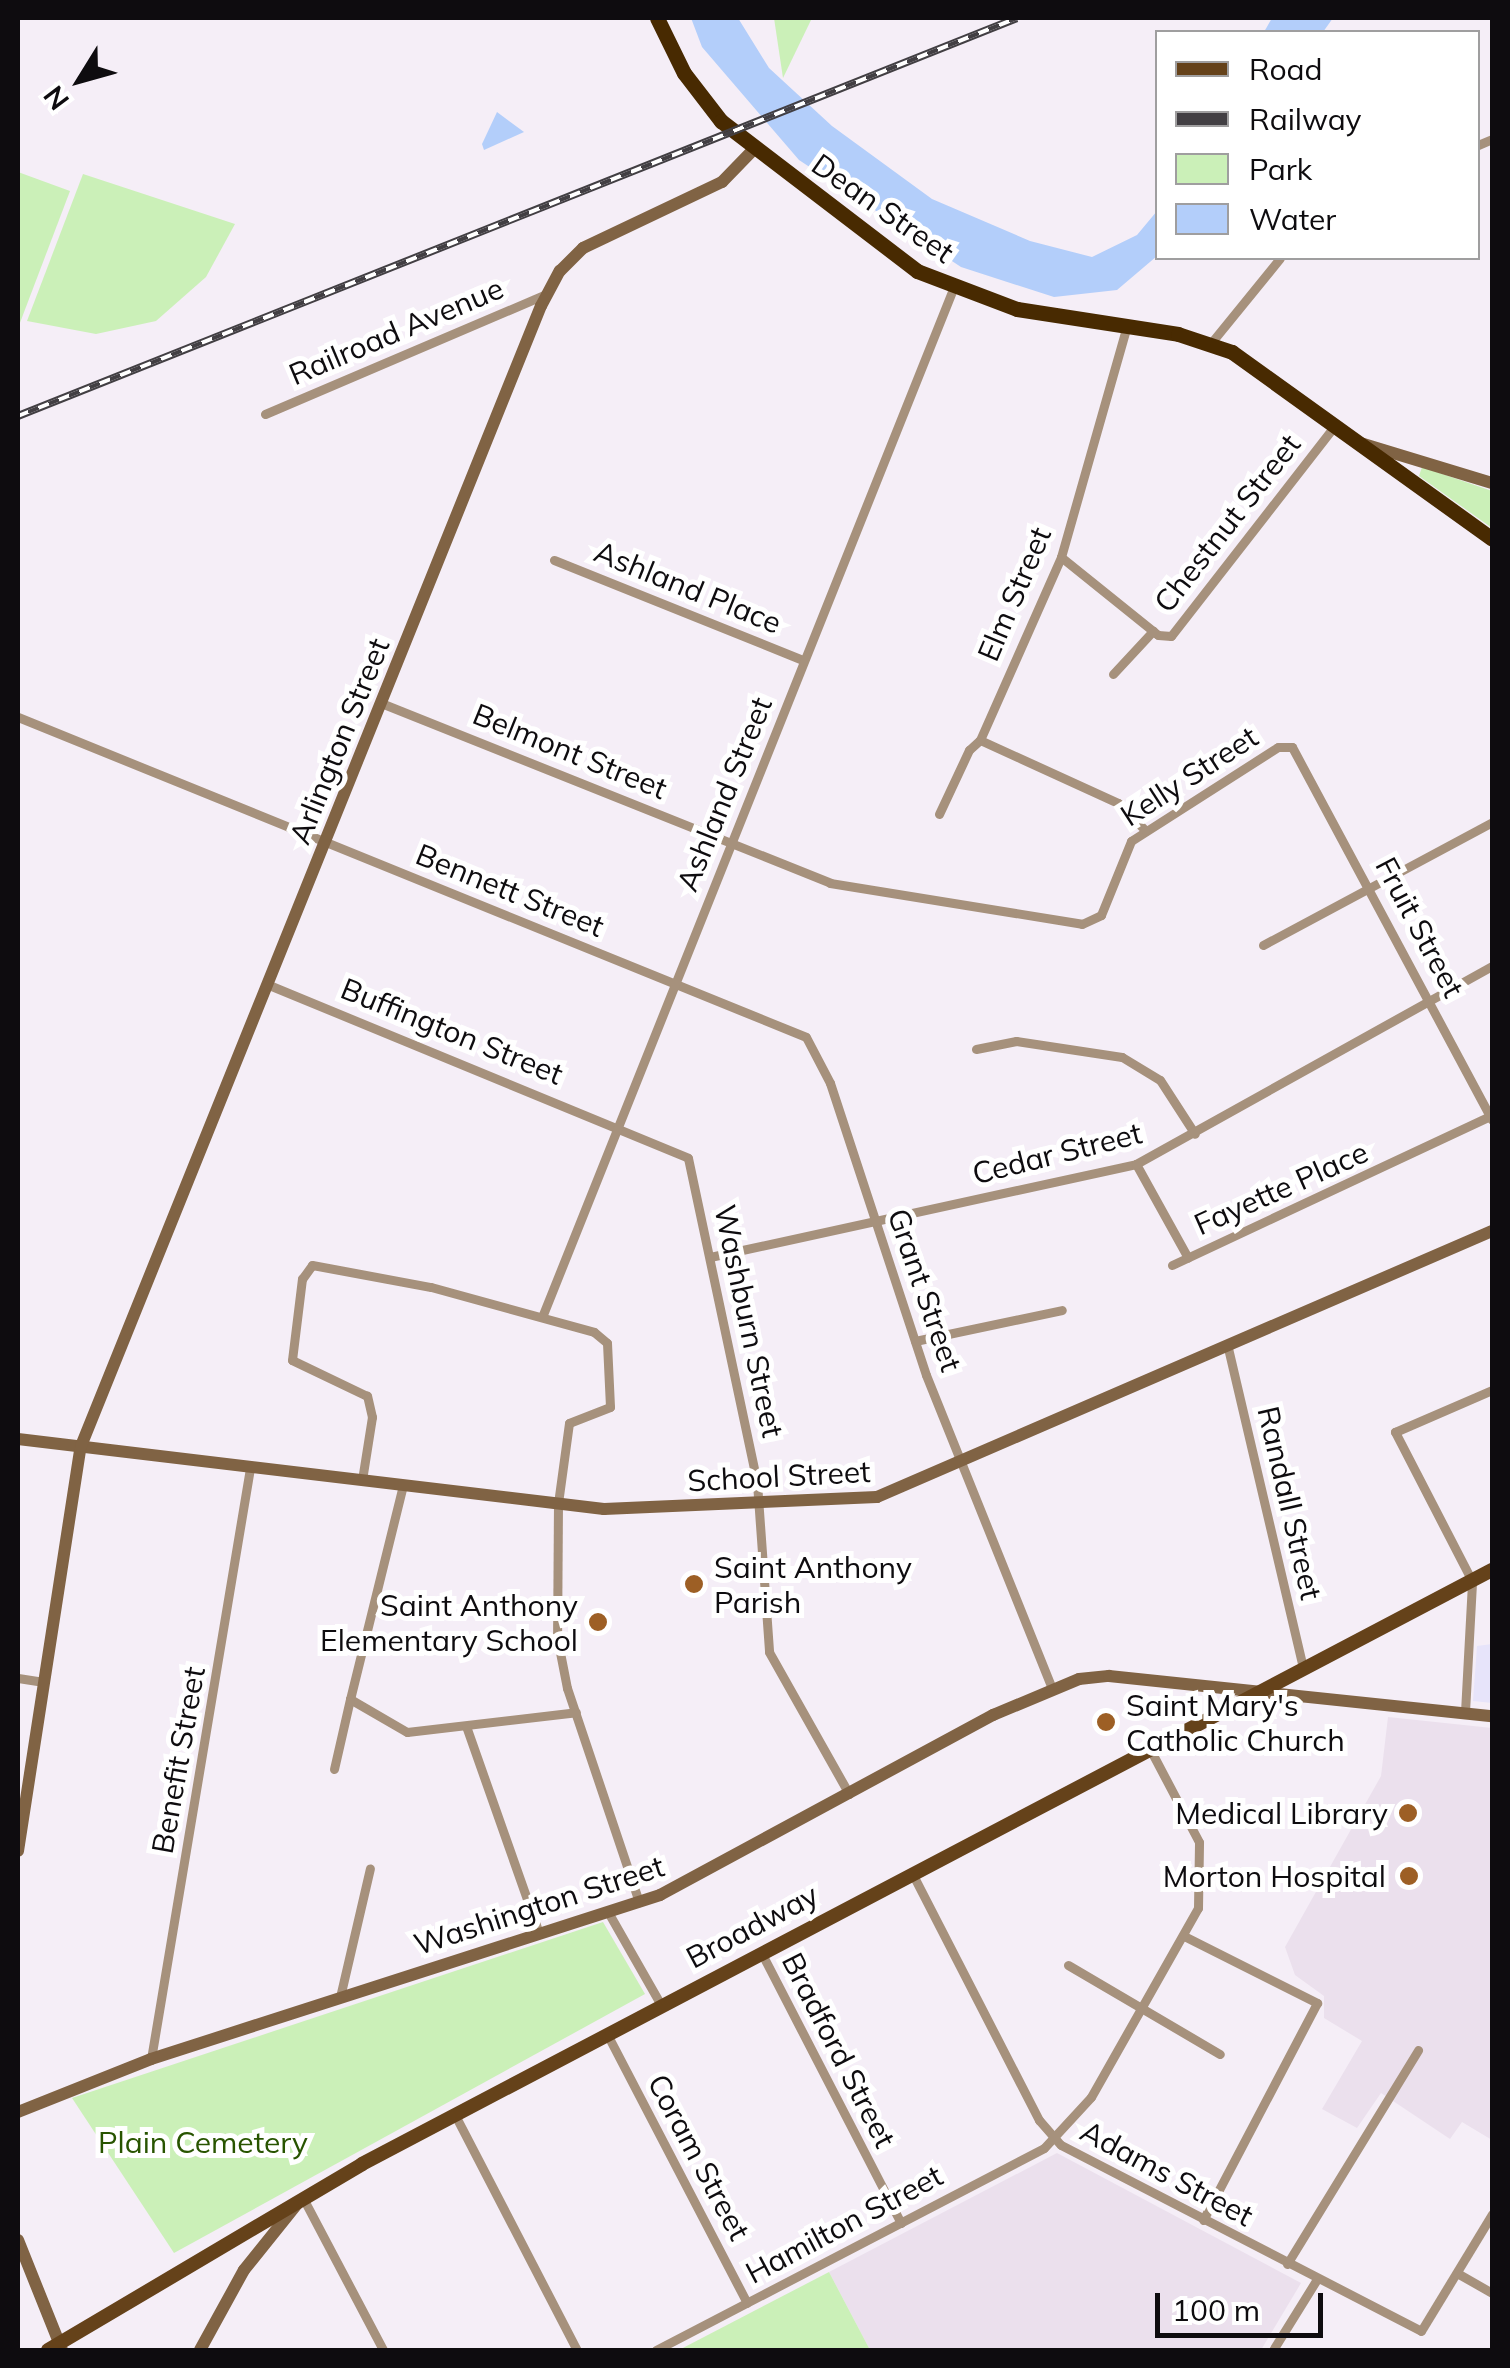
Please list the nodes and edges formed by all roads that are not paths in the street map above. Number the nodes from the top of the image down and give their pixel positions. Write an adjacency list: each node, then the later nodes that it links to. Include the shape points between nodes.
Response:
1 (657, 18): 2 (highway, Dean Street, via 698,93)
2 (754, 149): 4 (highway, Dean Street, via 902,262); 5 (street, Arlington Street, via 722,182 598,237 565,264)
3 (1278, 260): 7 (street)
4 (953, 289): 6 (highway, Dean Street, via 1060,319); 16 (street, Ashland Street)
5 (546, 294): 8 (street, Railroad Avenue); 18 (street, Arlington Street)
6 (1127, 326): 7 (highway, Dean Street); 13 (street, Elm Street)
7 (1211, 343): 9 (highway, Dean Street, via 1252,362)
8 (265, 414)
9 (1335, 426): 10 (highway, Dean Street); 15 (street, Chestnut Street, via 1177,630 1165,637)
10 (1358, 442): 11 (street); 12 (highway, Dean Street)
11 (1492, 483)
12 (1492, 539)
13 (1061, 558): 15 (street); 20 (street, Elm Street)
14 (554, 560): 16 (street, Ashland Place)
15 (1153, 631): 17 (street)
16 (803, 660): 26 (street, Ashland Street)
17 (1113, 674)
18 (381, 702): 25 (street, Arlington Street); 26 (street, Belmont Street)
19 (18, 717): 25 (street, Bennett Street)
20 (980, 740): 22 (street, Elm Street, via 968,750); 24 (street, via 1118,802)
21 (1302, 757): 24 (street, Kelly Street, via 1292,747 1278,747); 27 (street, Fruit Street)
22 (940, 814)
23 (1492, 822): 27 (street)
24 (1145, 830): 28 (street, Kelly Street, via 1125,848 1104,910)
25 (326, 843): 31 (street, Bennett Street); 32 (street, Arlington Street)
26 (731, 844): 28 (street, Belmont Street, via 876,894); 31 (street, Ashland Street)
27 (1370, 887): 29 (street); 33 (street, Fruit Street)
28 (1088, 923)
29 (1262, 945)
30 (1492, 966): 33 (street, Cedar Street)
31 (675, 983): 38 (street, Ashland Street); 41 (street, Grant Street, via 810,1042)
32 (269, 985): 38 (street, Buffington Street); 52 (street, Arlington Street)
33 (1430, 1001): 36 (street, Fruit Street); 39 (street, Cedar Street)
34 (976, 1049): 39 (street, via 1016,1041 1122,1057 1165,1085)
35 (1492, 1088): 36 (street)
36 (1479, 1094): 37 (street, Fruit Street)
37 (1491, 1118): 44 (street, Fayette Place)
38 (615, 1124): 43 (street, Washburn Street, via 686,1155); 47 (street, Ashland Street)
39 (1195, 1134): 40 (street, Cedar Street)
40 (1136, 1164): 41 (street, Cedar Street); 44 (street, Fayette Place)
41 (875, 1221): 43 (street, Cedar Street); 48 (street, Grant Street)
42 (1492, 1231): 49 (street, School Street)
43 (710, 1257): 57 (street, Washburn Street)
44 (1188, 1258): 45 (street)
45 (1172, 1264)
46 (1062, 1310): 48 (street)
47 (542, 1316): 55 (street, via 347,1267 312,1265 302,1278 292,1360 367,1396 372,1417); 58 (street, via 594,1332 607,1343 612,1362 610,1407 569,1422)
48 (914, 1341): 53 (street, Grant Street)
49 (1228, 1348): 53 (street, School Street); 61 (street, Randall Street)
50 (1492, 1390): 60 (street, via 1395,1432)
51 (18, 1440): 52 (street, School Street)
52 (80, 1446): 54 (street, School Street); 63 (street, Arlington Street)
53 (963, 1463): 57 (street, School Street, via 882,1496); 64 (street, Grant Street)
54 (250, 1468): 55 (street, School Street); 89 (street, Benefit Street)
55 (362, 1480): 56 (street, School Street)
56 (403, 1484): 58 (street, School Street); 66 (street)
57 (760, 1502): 58 (street, School Street, via 614,1509); 73 (street, Washburn Street, via 770,1652)
58 (558, 1503): 67 (street, via 556,1637)
59 (1492, 1570): 60 (main road, Broadway)
60 (1472, 1581): 61 (main road, Broadway); 68 (street)
61 (1303, 1670): 65 (main road, Broadway)
62 (18, 1678): 63 (street)
63 (44, 1682): 74 (street, Arlington Street)
64 (1052, 1689): 65 (street, Washington Street, via 1104,1676); 73 (street, Washington Street)
65 (1260, 1692): 68 (street); 71 (main road, Broadway)
66 (350, 1699): 70 (street, via 408,1732); 72 (street)
67 (576, 1712): 70 (street); 77 (street)
68 (1465, 1712): 69 (street)
69 (1492, 1716)
70 (466, 1726): 79 (street)
71 (1150, 1748): 76 (main road, Broadway); 80 (street, via 1200,1848 1198,1908)
72 (334, 1769)
73 (848, 1794): 77 (street, Washington Street)
74 (18, 1850)
75 (370, 1868): 83 (street)
76 (912, 1873): 81 (main road, Broadway); 92 (street, Adams Street)
77 (640, 1902): 78 (street, Washington Street)
78 (608, 1912): 79 (street, Washington Street); 84 (street)
79 (539, 1932): 83 (street, Washington Street)
80 (1186, 1938): 85 (street); 95 (street, via 1317,2004)
81 (761, 1952): 84 (main road, Broadway); 96 (street, Bradford Street)
82 (1068, 1966): 85 (street)
83 (340, 1998): 89 (street, Washington Street)
84 (661, 2005): 86 (main road, Broadway)
85 (1144, 2010): 88 (street); 92 (street, via 1104,2080)
86 (607, 2034): 91 (main road, Broadway); 102 (street, Coram Street)
87 (1418, 2050): 98 (street)
88 (1220, 2054)
89 (152, 2059): 90 (street, Washington Street)
90 (18, 2112)
91 (454, 2114): 93 (main road, Broadway); 106 (street)
92 (1053, 2140): 95 (street, Adams Street); 96 (street, Hamilton Street)
93 (302, 2198): 103 (main road, Broadway); 104 (street, via 244,2270); 105 (street)
94 (1492, 2214): 99 (street)
95 (1203, 2220): 98 (street, Adams Street)
96 (900, 2223): 102 (street, Hamilton Street)
97 (18, 2240): 103 (street)
98 (1287, 2264): 100 (street, Adams Street)
99 (1457, 2272): 100 (street, Adams Street, via 1421,2332); 101 (street)
100 (1317, 2280): 108 (street)
101 (1492, 2293)
102 (747, 2303): 107 (street, Hamilton Street)
103 (56, 2348)
104 (200, 2350)
105 (383, 2350)
106 (577, 2350)
107 (656, 2350)
108 (1273, 2350)

